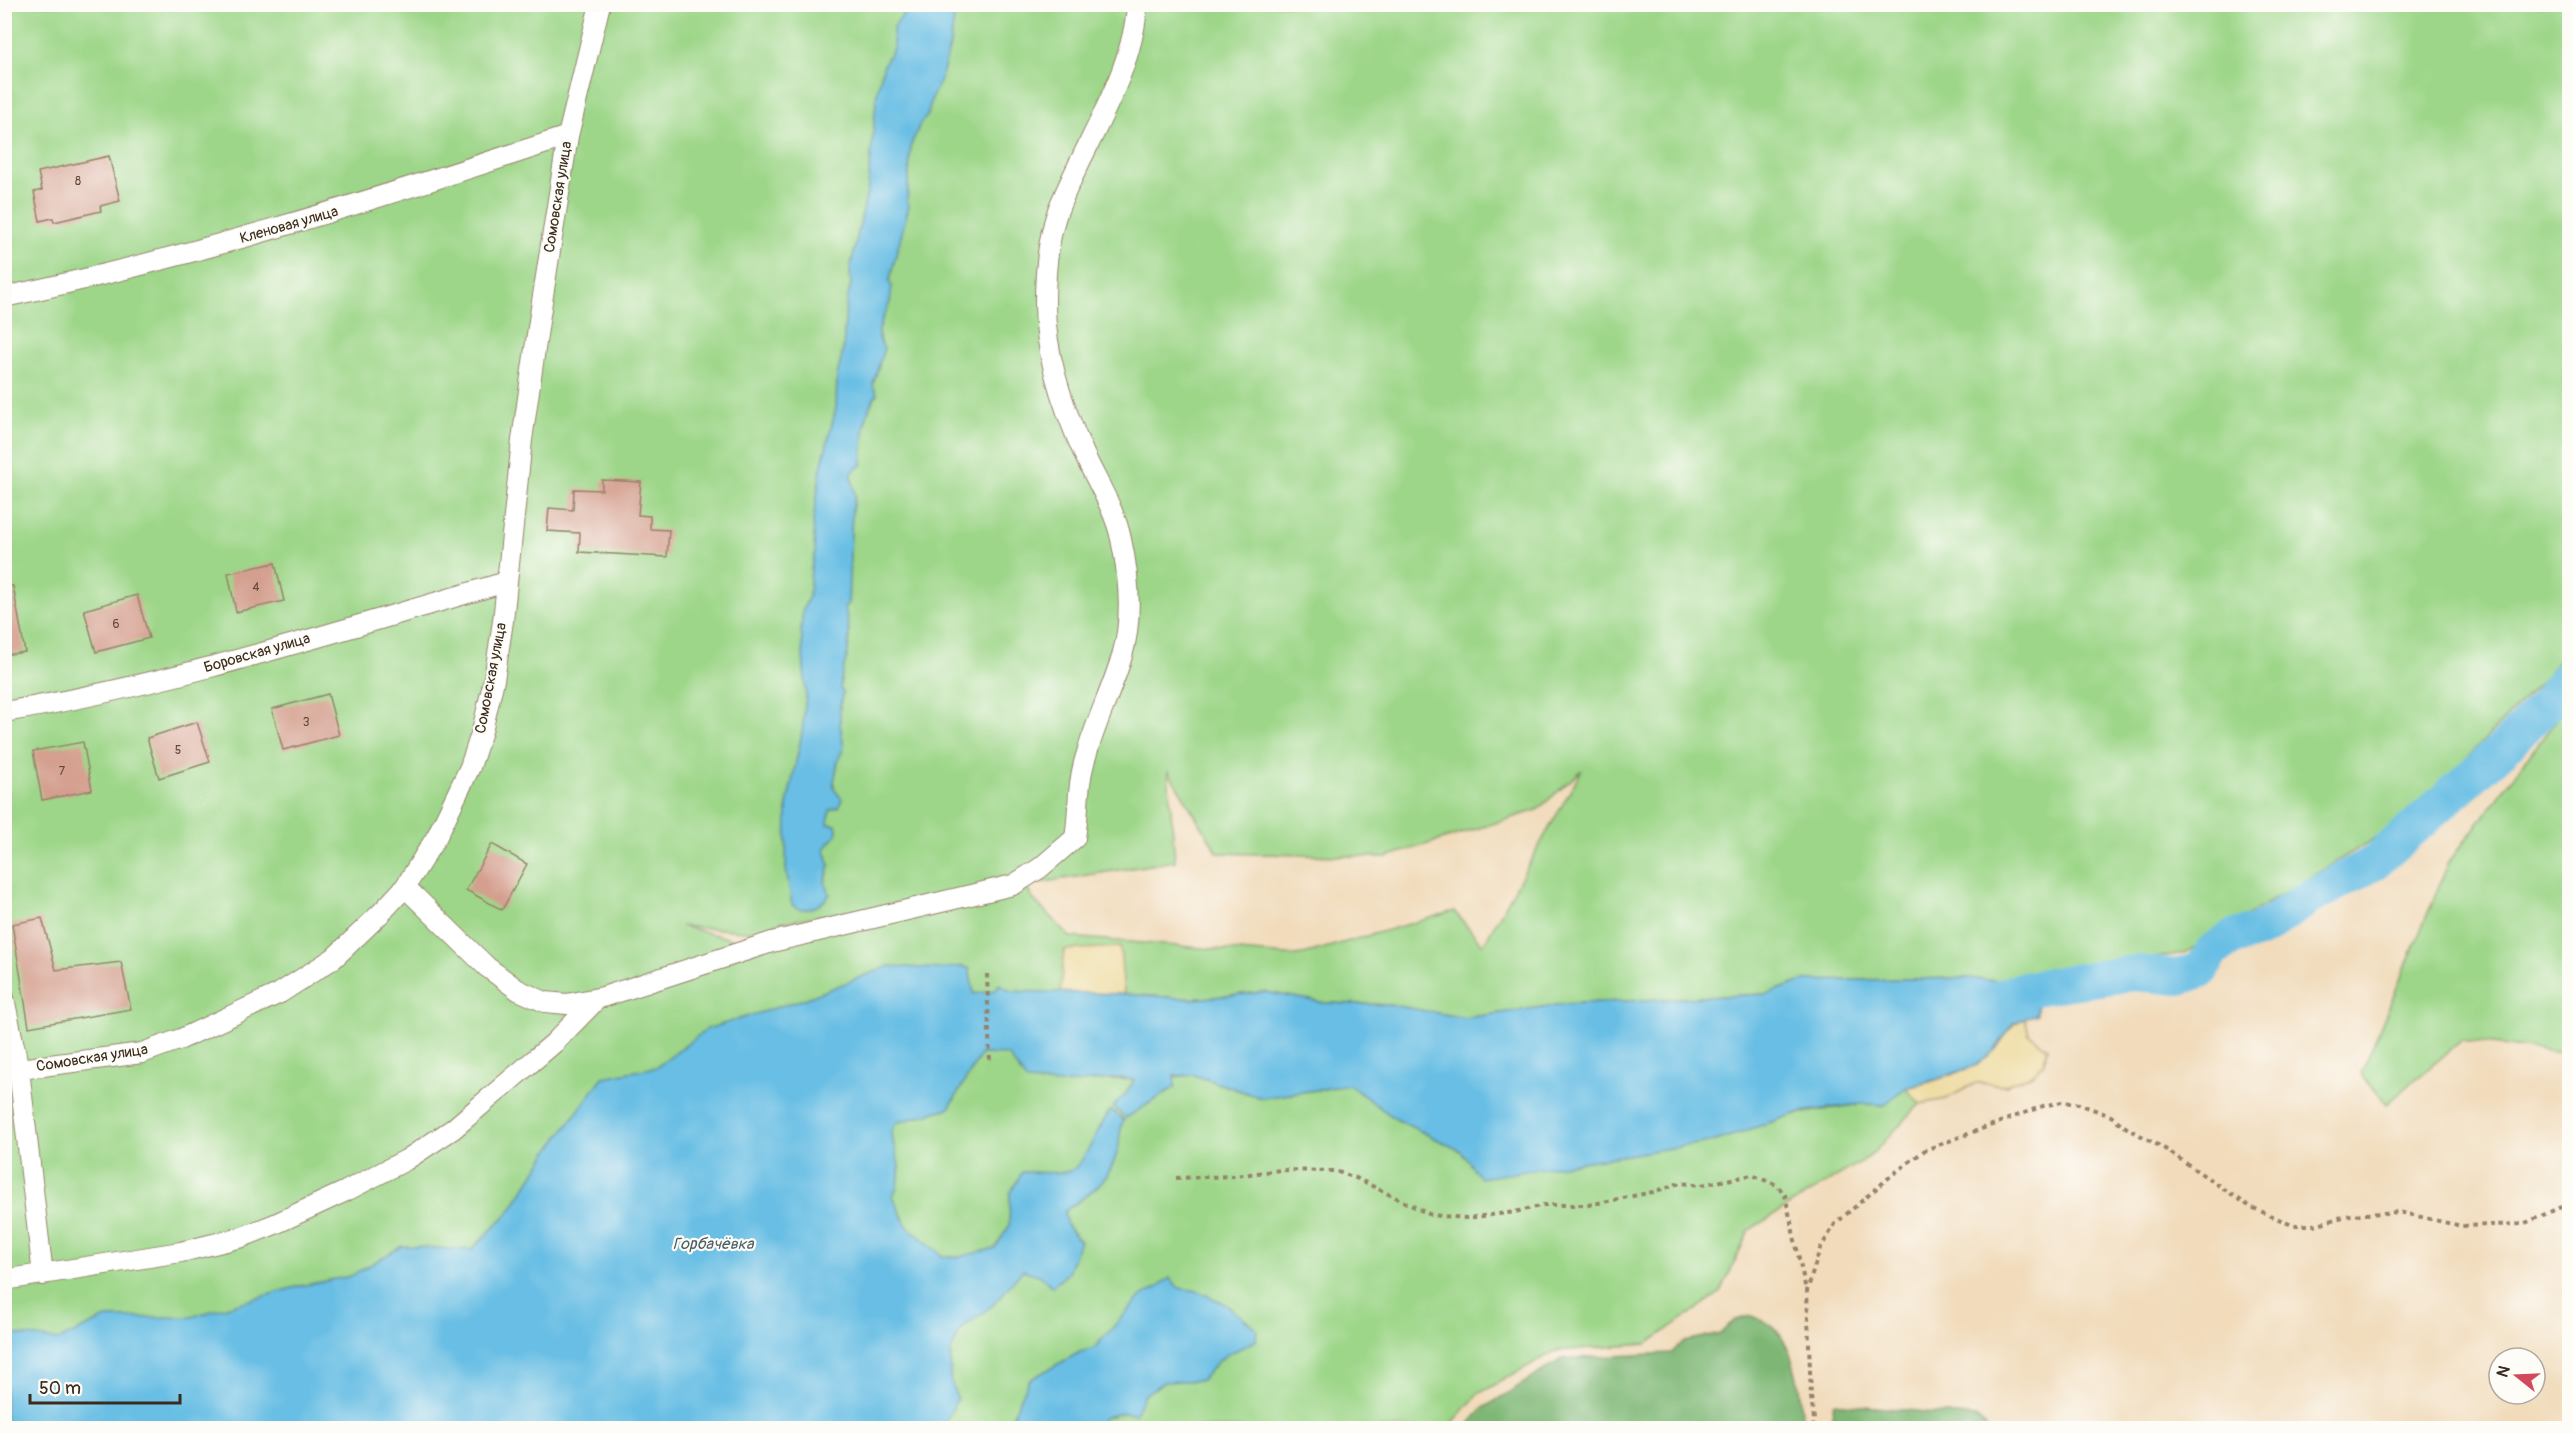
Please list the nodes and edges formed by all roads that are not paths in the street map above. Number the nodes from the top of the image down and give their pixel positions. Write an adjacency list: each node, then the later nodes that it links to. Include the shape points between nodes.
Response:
1 (600, 4): 3 (street, Сомовская улица)
2 (1137, 4): 9 (street, via 1131,46 1057,213 1047,272 1045,306 1058,381 1121,536 1128,582 1123,654 1083,766 1075,838 1012,885 772,942)
3 (568, 136): 4 (street, Кленовая улица, via 210,248); 5 (street, Сомовская улица, via 531,375)
4 (4, 297)
5 (506, 582): 6 (street, Боровская улица, via 209,667); 7 (street, Сомовская улица, via 494,680 470,767 437,836)
6 (4, 712)
7 (405, 887): 9 (street, via 487,967 518,990 545,1002 567,1004); 10 (street, Сомовская улица, via 334,958 248,1009 142,1053)
8 (4, 998): 10 (street)
9 (597, 999): 11 (street, via 554,1043 453,1129 406,1160 346,1191 242,1236 181,1252)
10 (12, 1070): 11 (street)
11 (43, 1275): 12 (street)
12 (4, 1280)

